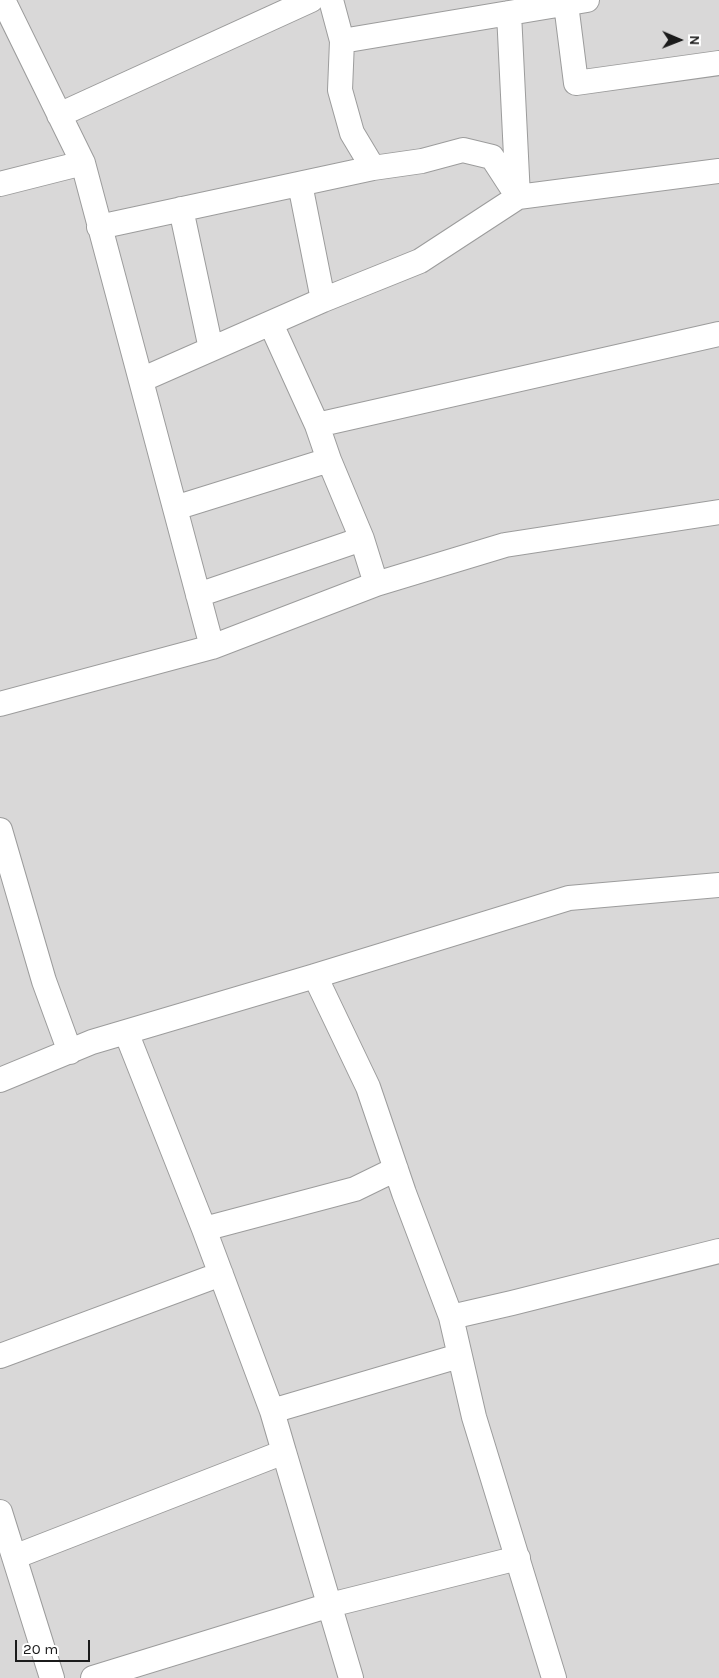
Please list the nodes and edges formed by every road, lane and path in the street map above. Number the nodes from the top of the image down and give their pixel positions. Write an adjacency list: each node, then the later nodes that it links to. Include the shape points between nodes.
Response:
1 (3, 0): 8 (street)
2 (311, 0): 8 (street)
3 (330, 0): 6 (street)
4 (560, 3): 5 (street); 7 (street, via 576,83)
5 (509, 13): 6 (street); 14 (street)
6 (342, 41): 10 (street, via 340,90 352,133)
7 (719, 63)
8 (59, 115): 9 (street)
9 (83, 163): 12 (street); 16 (street)
10 (373, 168): 13 (street); 14 (street, via 422,161 463,150 492,157)
11 (719, 171): 14 (street)
12 (0, 184)
13 (300, 184): 15 (street); 17 (street)
14 (518, 197): 17 (street, via 420,261)
15 (181, 209): 16 (street); 20 (street)
16 (99, 227): 21 (street)
17 (323, 300): 18 (street)
18 (271, 324): 20 (street); 22 (street)
19 (719, 334): 22 (street)
20 (212, 349): 21 (street)
21 (141, 380): 24 (street)
22 (317, 425): 23 (street)
23 (329, 460): 24 (street); 26 (street)
24 (175, 508): 28 (street)
25 (719, 512): 27 (street, via 505,545)
26 (362, 539): 27 (street); 28 (street)
27 (376, 584): 29 (street)
28 (198, 595): 29 (street)
29 (212, 648): 30 (street)
30 (0, 704)
31 (0, 830): 35 (street, via 44,981)
32 (719, 885): 33 (street, via 569,898)
33 (314, 976): 34 (street); 37 (street, via 368,1087)
34 (126, 1032): 35 (street); 38 (street)
35 (70, 1052): 36 (street)
36 (0, 1080)
37 (396, 1169): 38 (street, via 355,1189); 41 (street)
38 (204, 1230): 40 (street)
39 (719, 1251): 41 (street)
40 (221, 1274): 42 (street); 44 (street)
41 (451, 1317): 43 (street)
42 (0, 1356)
43 (460, 1356): 44 (street); 48 (street, via 474,1417)
44 (272, 1411): 45 (street)
45 (284, 1452): 47 (street); 49 (street)
46 (0, 1512): 47 (street)
47 (14, 1557): 50 (street)
48 (518, 1558): 49 (street); 53 (street)
49 (330, 1605): 51 (street); 52 (street)
50 (52, 1678)
51 (93, 1678)
52 (351, 1678)
53 (554, 1678)

